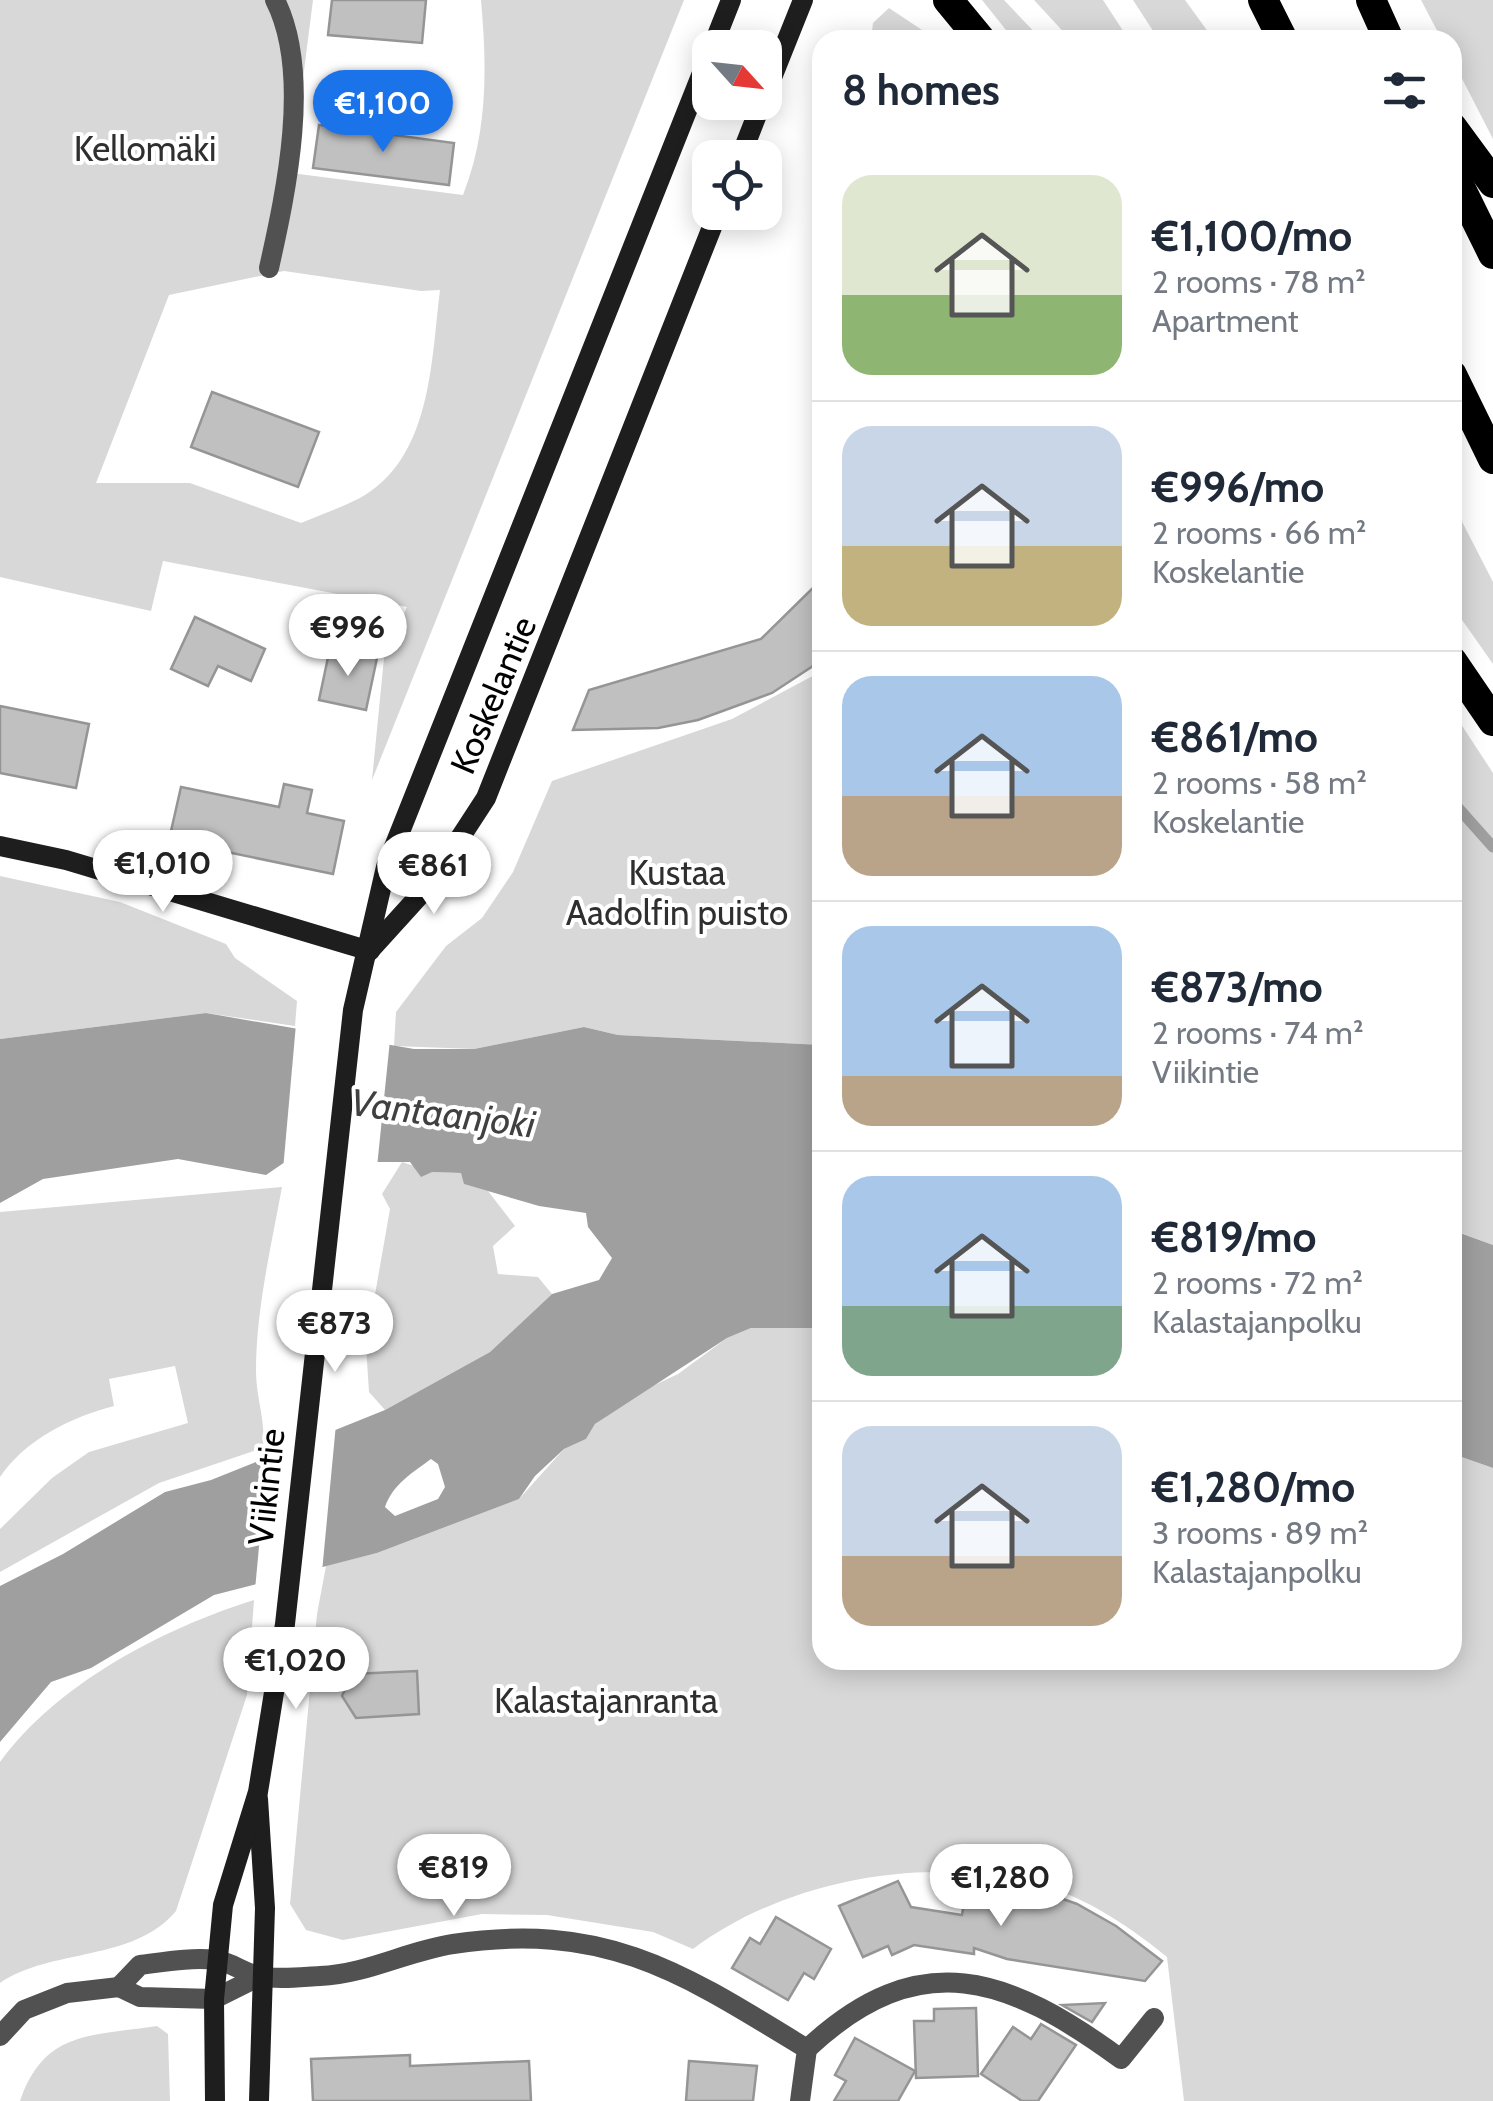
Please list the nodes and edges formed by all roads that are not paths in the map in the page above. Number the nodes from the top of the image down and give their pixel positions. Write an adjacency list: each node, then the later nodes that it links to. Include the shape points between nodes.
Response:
1 (274, 0): 18 (street, via 292,86 282,206)
2 (731, 0): 7 (main road, Koskelantie)
3 (803, 0): 11 (main road)
4 (948, 0): 8 (highway)
5 (1263, 0): 9 (highway)
6 (1371, 0): 10 (highway)
7 (719, 30)
8 (972, 30)
9 (1278, 30)
10 (1384, 30)
11 (782, 52)
12 (692, 98): 24 (main road, Koskelantie, via 386,867)
13 (1462, 141): 14 (highway)
14 (1493, 183)
15 (1462, 190): 17 (highway)
16 (711, 230): 24 (main road, Koskelantie, via 486,798 430,884)
17 (1493, 254)
18 (269, 268)
19 (1462, 395): 20 (highway)
20 (1493, 458)
21 (1462, 676): 22 (highway)
22 (1493, 721)
23 (0, 846): 24 (main road)
24 (370, 951): 25 (main road, Viikintie, via 350,1032 285,1624)
25 (258, 1792): 26 (main road, Viikintie, via 226,1892); 27 (main road, Viikintie)
26 (217, 1960): 27 (street); 28 (street, via 140,1965); 29 (main road, Viikintie)
27 (260, 1976): 29 (street); 32 (street, via 355,1973 448,1944 536,1938 576,1943 642,1956); 34 (main road, Viikintie)
28 (119, 1987): 29 (street, via 140,1997); 31 (street, via 45,2000 24,2010)
29 (214, 1999): 33 (main road, Viikintie)
30 (1154, 2018): 32 (street, via 1122,2059 1040,2003 964,1982 899,1989 868,2000)
31 (0, 2036)
32 (807, 2049): 35 (street)
33 (215, 2101)
34 (258, 2101)
35 (800, 2101)

